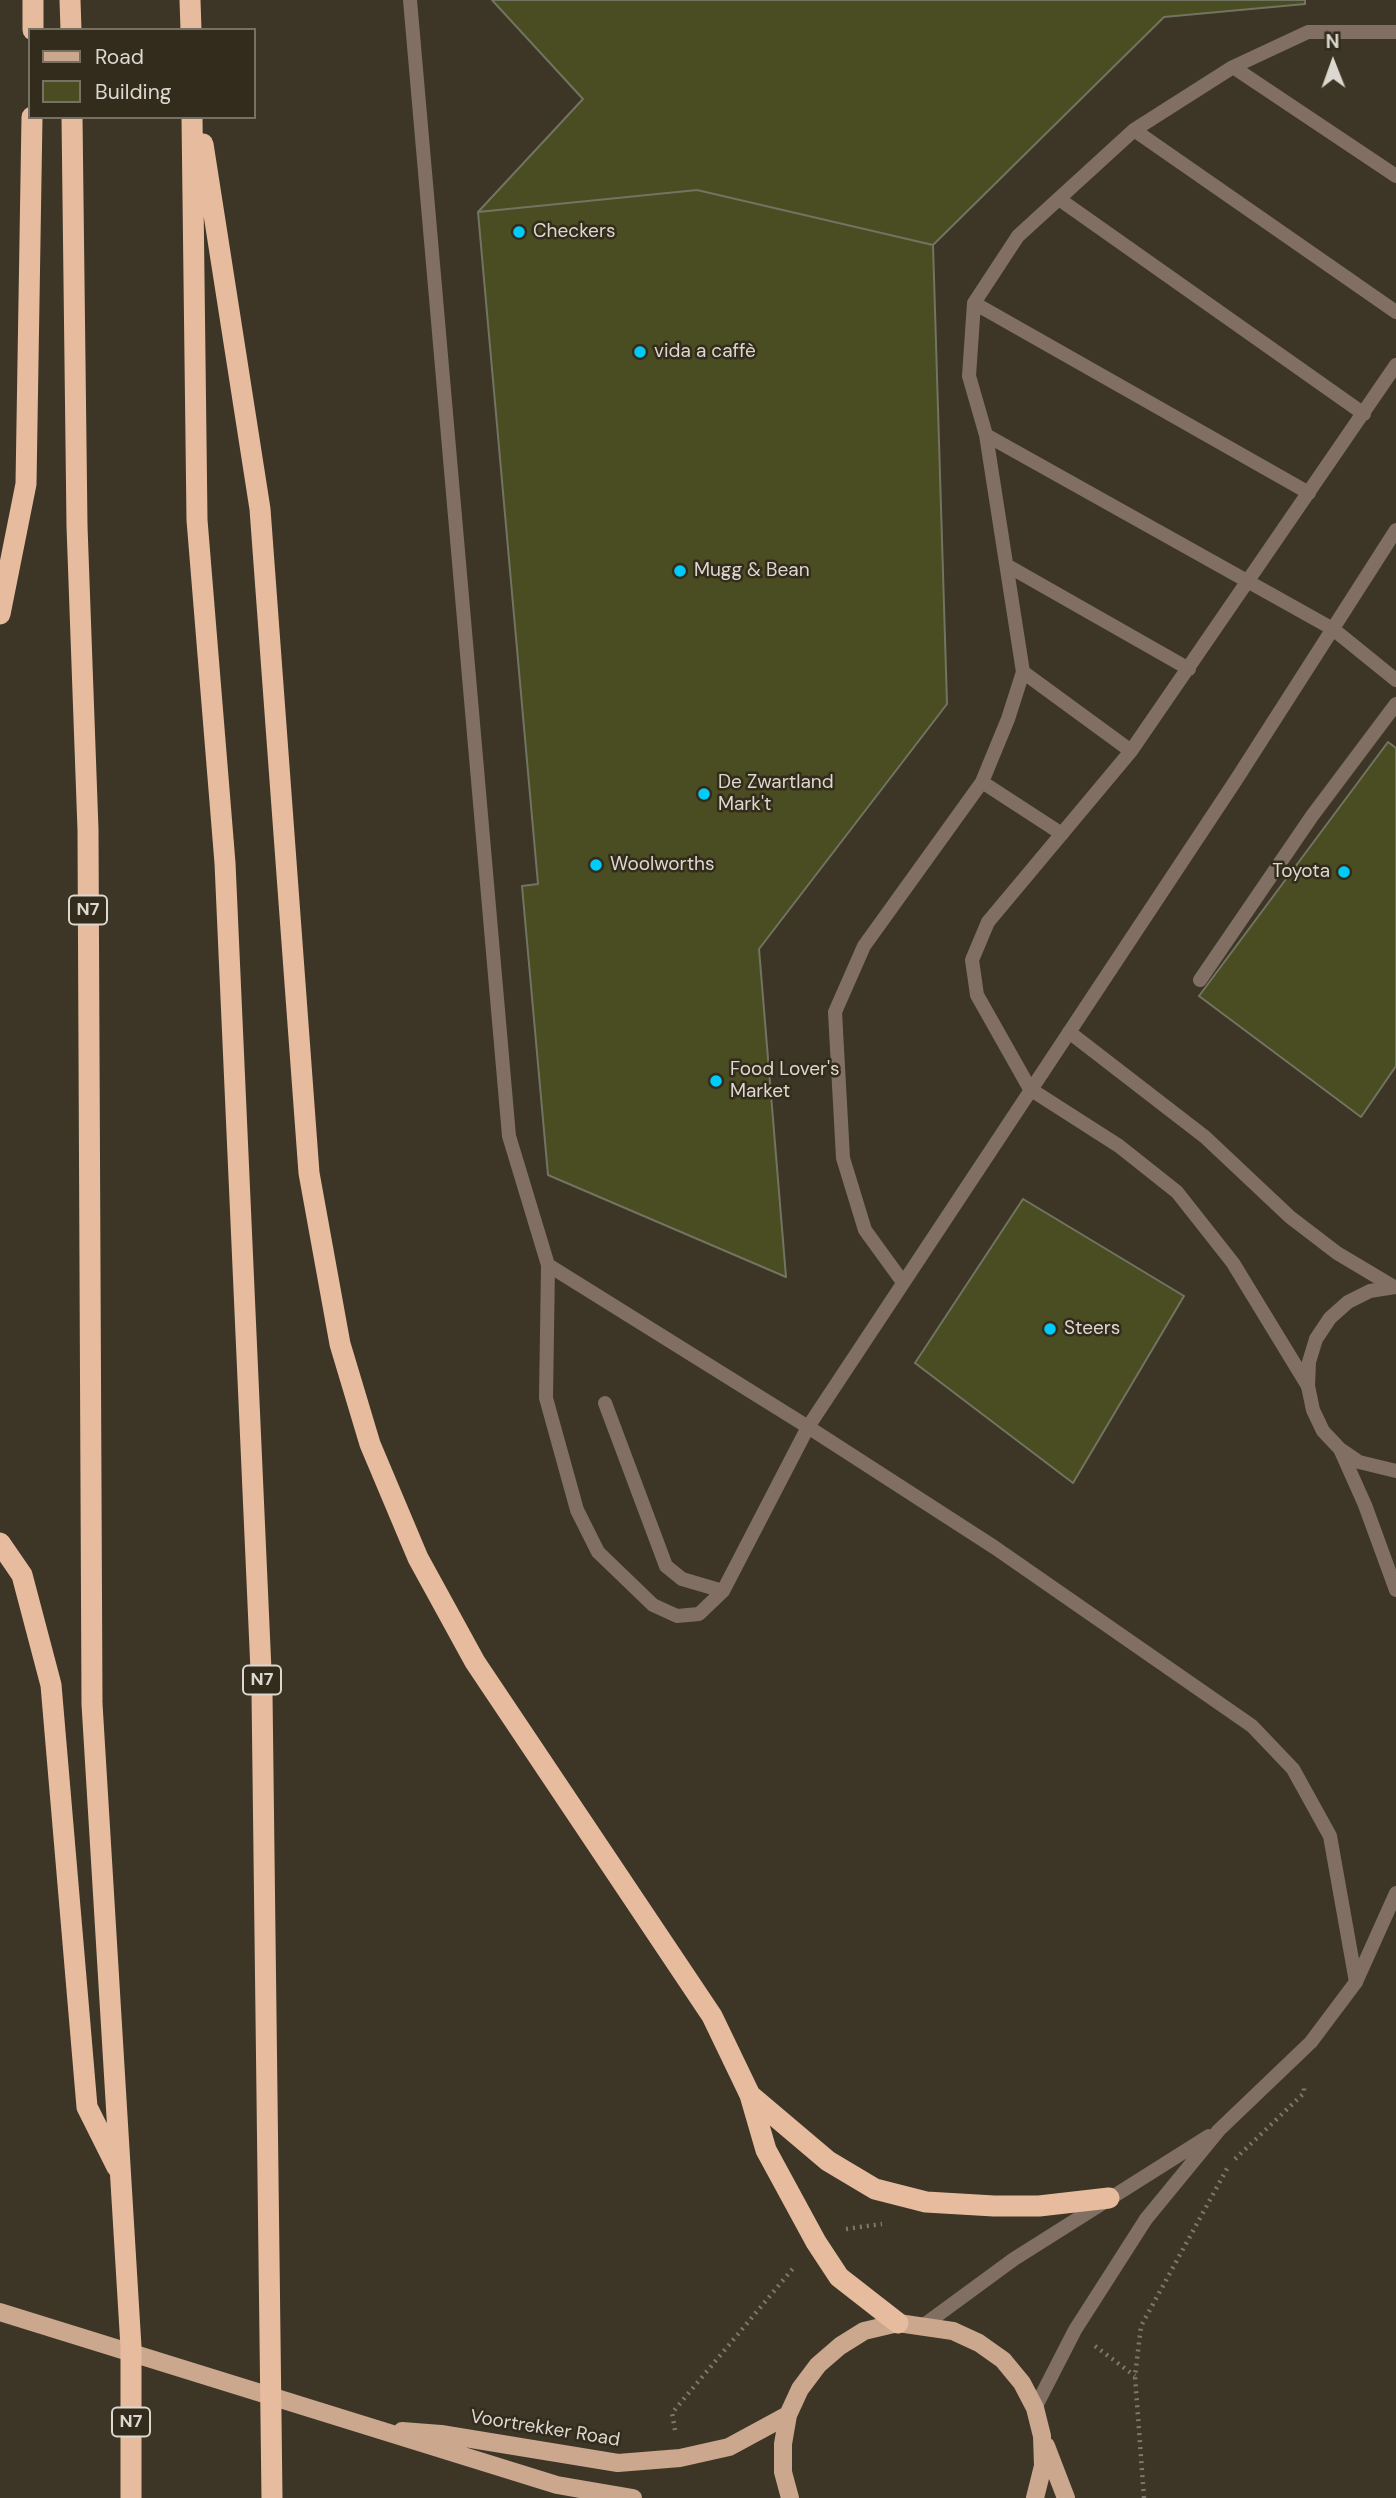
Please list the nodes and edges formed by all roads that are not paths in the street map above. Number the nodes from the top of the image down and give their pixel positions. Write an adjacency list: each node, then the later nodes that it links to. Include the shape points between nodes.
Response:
1 (33, 0): 5 (highway)
2 (70, 0): 6 (highway)
3 (190, 0): 7 (highway)
4 (410, 0): 38 (street, via 509,1136)
5 (33, 28)
6 (71, 28)
7 (191, 28)
8 (1396, 32): 9 (street, via 1308,32)
9 (1233, 67): 14 (street); 15 (street)
10 (32, 119): 26 (highway, via 26,484)
11 (72, 119): 53 (highway, N7, via 77,526 88,831 92,1704)
12 (192, 119): 63 (highway, N7, via 197,520 225,863 262,1693)
13 (199, 119): 51 (highway, via 260,509 309,1173 340,1345 370,1444 424,1570 475,1662 712,2016)
14 (1134, 130): 16 (street); 18 (street)
15 (1396, 176)
16 (1059, 199): 17 (street, via 1018,236); 20 (street)
17 (974, 303): 21 (street, via 969,376); 22 (street)
18 (1396, 312)
19 (1396, 365): 20 (street)
20 (1364, 414): 22 (street)
21 (986, 435): 24 (street); 25 (street)
22 (1309, 494): 25 (street)
23 (1396, 530): 27 (street)
24 (1008, 566): 28 (street); 29 (street)
25 (1248, 582): 27 (street); 28 (street)
26 (0, 614)
27 (1332, 629): 30 (street); 36 (street)
28 (1189, 669): 32 (street)
29 (1023, 672): 32 (street); 33 (street)
30 (1396, 680)
31 (1396, 704): 35 (street)
32 (1130, 751): 34 (street)
33 (982, 782): 34 (street); 39 (street, via 864,946 835,1012 843,1158 865,1230)
34 (1062, 834): 37 (street, via 988,922 972,960 977,995)
35 (1200, 980)
36 (1069, 1032): 37 (street); 40 (street, via 1205,1137 1337,1254)
37 (1030, 1089): 39 (street); 41 (street, via 1119,1146 1178,1192 1233,1263)
38 (548, 1265): 43 (street); 48 (street, via 546,1398 577,1510 598,1552 653,1605 677,1616 699,1614)
39 (902, 1281): 43 (street)
40 (1395, 1287): 41 (street, via 1370,1291 1330,1318 1316,1339)
41 (1308, 1386): 44 (street, via 1312,1410)
42 (605, 1403): 48 (street, via 666,1566 682,1579)
43 (808, 1427): 48 (street); 50 (street, via 994,1547 1252,1727 1293,1769 1330,1836)
44 (1340, 1449): 45 (street, via 1359,1462); 47 (street)
45 (1396, 1471)
46 (0, 1544): 53 (highway, via 22,1575 51,1685 87,2107)
47 (1396, 1590)
48 (723, 1591)
49 (1396, 1893): 50 (street)
50 (1356, 1982): 52 (street, via 1311,2042)
51 (750, 2095): 54 (highway, via 828,2161 875,2189 926,2202 994,2206); 56 (highway, via 766,2150 816,2242 839,2277)
52 (1219, 2130): 54 (street); 58 (street, via 1146,2219 1075,2330)
53 (120, 2172): 62 (highway, N7, via 131,2347)
54 (1109, 2198): 57 (street)
55 (0, 2312): 60 (main road, Voortrekker Road)
56 (898, 2323): 57 (main road); 59 (main road, via 864,2330 818,2365)
57 (924, 2325): 58 (main road, via 953,2331 995,2354 1022,2383)
58 (1035, 2409): 61 (main road)
59 (788, 2415): 60 (main road, Voortrekker Road, via 729,2447 680,2458 618,2463 441,2434); 65 (main road, via 783,2472)
60 (371, 2430): 64 (main road, Voortrekker Road, via 557,2485)
61 (1042, 2437): 66 (main road, via 1043,2466); 67 (main road)
62 (131, 2498)
63 (272, 2498)
64 (633, 2498)
65 (790, 2498)
66 (1035, 2498)
67 (1066, 2498)

